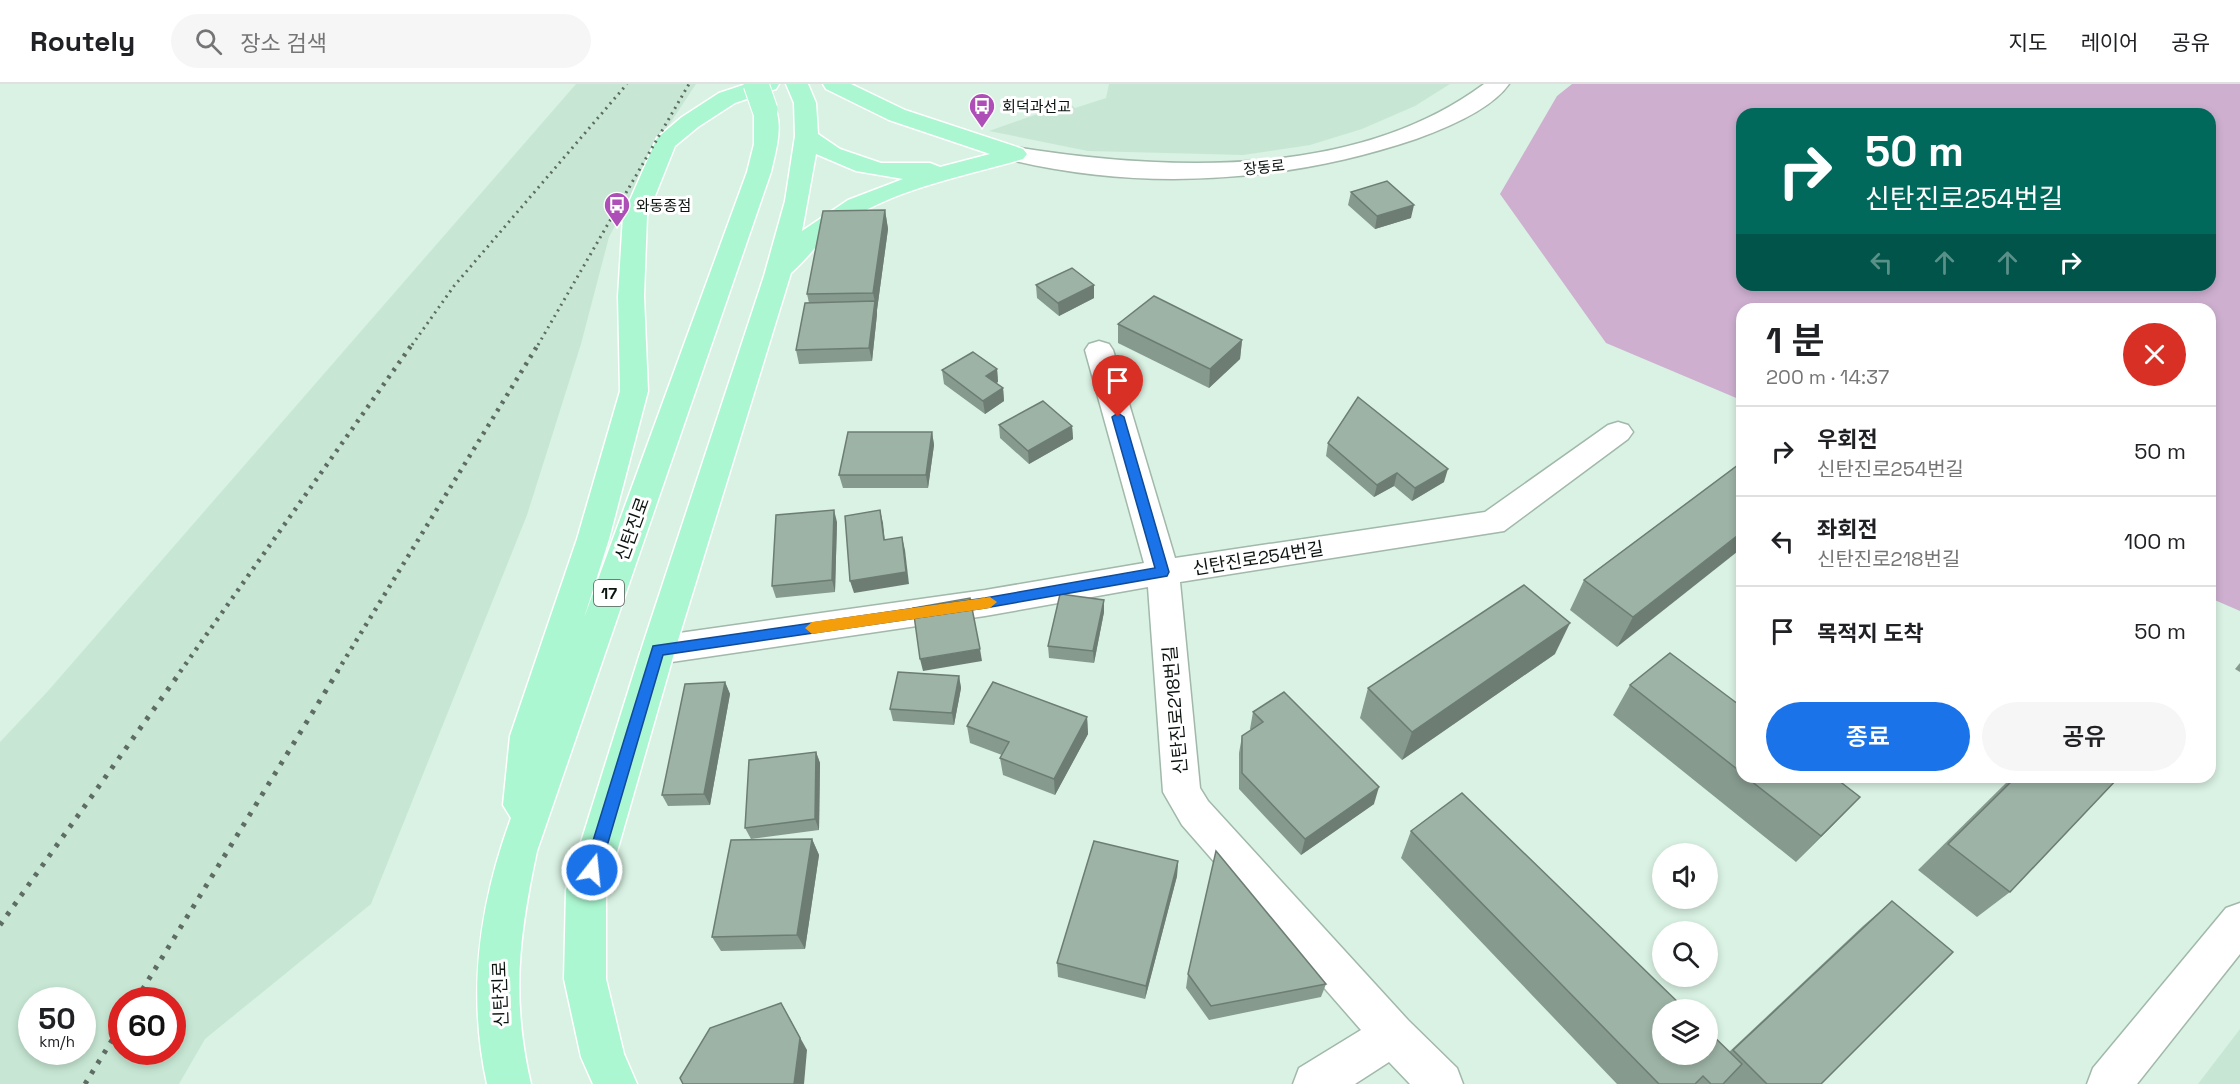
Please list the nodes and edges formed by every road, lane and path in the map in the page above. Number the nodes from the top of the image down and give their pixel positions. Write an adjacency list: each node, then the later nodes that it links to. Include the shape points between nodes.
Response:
1 (834, 84): 6 (main road, via 897,116)
2 (1498, 84): 6 (street, 장동로, via 1454,115 1413,132 1288,165 1175,172 1119,169)
3 (763, 93): 12 (main road, 신탄진로 / 17, via 766,144 759,172); 12 (main road, via 727,98 665,143 635,216 631,296 634,391 593,538 528,736)
4 (801, 94): 5 (main road)
5 (807, 136): 6 (main road, via 833,157 892,171 923,171); 7 (main road, via 797,201)
6 (1014, 154): 7 (main road, via 860,204 797,246)
7 (777, 276): 11 (main road)
8 (1099, 350): 10 (street, 신탄진로218번길)
9 (1618, 432): 10 (street, 신탄진로254번길, via 1493,523)
10 (1163, 572): 11 (street, 신탄진로254번길, via 985,603); 14 (street, 신탄진로218번길, via 1182,792 1195,813)
11 (658, 650): 16 (main road, via 586,890 585,979 603,1057)
12 (518, 851): 15 (main road, 신탄진로 / 17, via 497,969)
13 (2240, 922): 19 (street)
14 (1393, 1035): 17 (street); 18 (street, 신탄진로218번길)
15 (509, 1084)
16 (615, 1084)
17 (1316, 1084)
18 (1441, 1084)
19 (2109, 1084)

